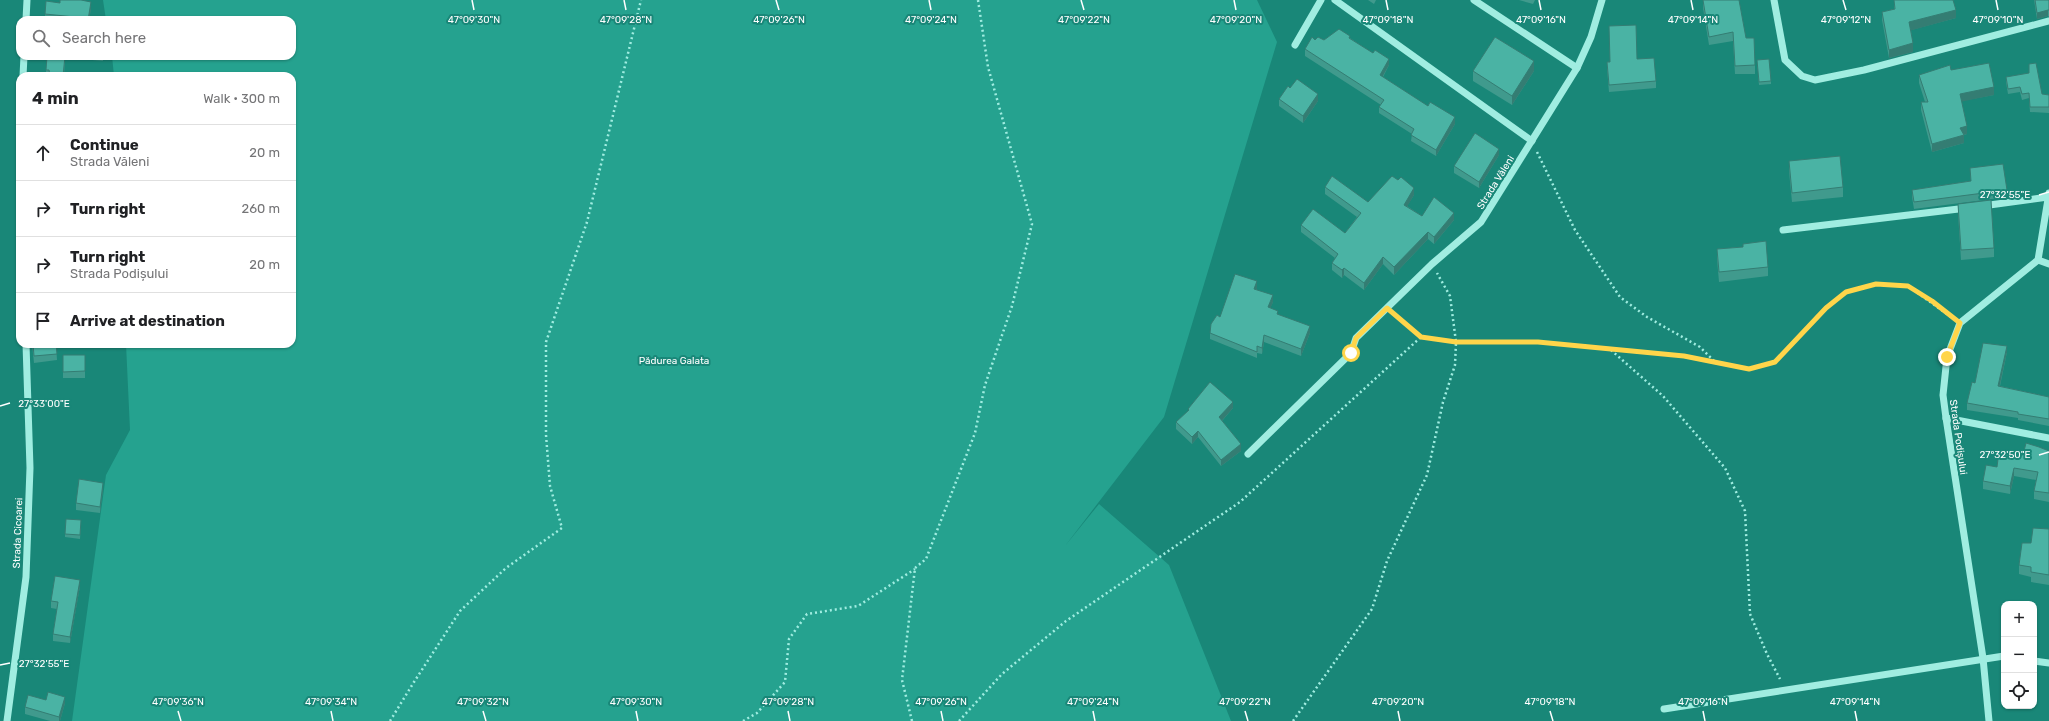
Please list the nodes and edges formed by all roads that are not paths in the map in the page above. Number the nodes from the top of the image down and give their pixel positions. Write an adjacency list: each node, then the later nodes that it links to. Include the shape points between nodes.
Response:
1 (26, 0): 7 (street)
2 (1321, 0): 9 (street)
3 (1335, 0): 13 (street)
4 (1474, 0): 11 (street)
5 (1602, 0): 11 (street, Strada Văleni, via 1591,37)
6 (1774, 0): 8 (street, via 1785,60 1802,76 1814,80 1864,70)
7 (26, 16)
8 (2049, 21)
9 (1295, 45)
10 (24, 60): 12 (street)
11 (1577, 68): 13 (street, Strada Văleni)
12 (23, 72)
13 (1532, 141): 21 (street, Strada Văleni, via 1481,222 1432,264 1356,338 1351,353)
14 (2049, 195): 15 (street); 16 (street)
15 (1783, 230)
16 (2038, 260): 17 (street); 19 (street, Strada Podișului, via 1960,323 1947,357 1943,394)
17 (2049, 264)
18 (26, 348): 27 (street, Strada Cicoarei, via 30,468 26,578)
19 (1946, 418): 20 (street); 23 (street, Strada Podișului)
20 (2049, 438)
21 (1248, 454)
22 (2001, 656): 23 (street)
23 (1983, 658): 26 (street); 28 (street, Strada Podișului)
24 (2037, 661): 25 (street)
25 (2049, 663)
26 (1664, 709)
27 (8, 721)
28 (1989, 721)

